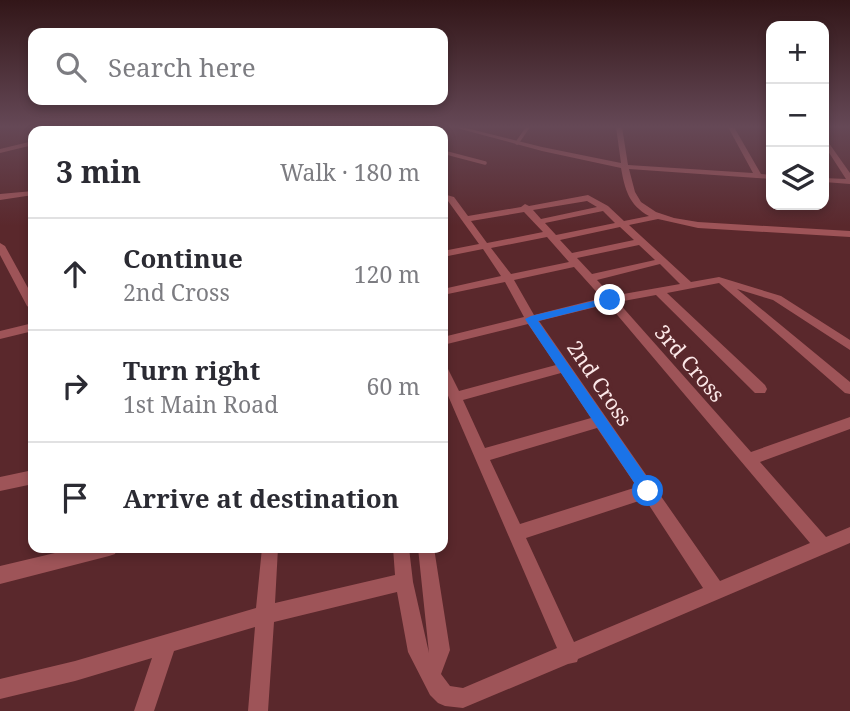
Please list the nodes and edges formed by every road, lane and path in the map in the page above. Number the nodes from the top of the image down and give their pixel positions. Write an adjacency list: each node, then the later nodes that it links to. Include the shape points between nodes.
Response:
1 (474, 160): 6 (lane)
2 (597, 160): 7 (street)
3 (626, 160): 7 (street)
4 (749, 160): 8 (street)
5 (837, 160): 11 (street)
6 (485, 163)
7 (627, 167): 8 (street); 17 (street, via 632,197)
8 (758, 177): 9 (street)
9 (766, 177)
10 (829, 180): 11 (street)
11 (850, 180)
12 (28, 193): 13 (street)
13 (0, 197)
14 (448, 198): 18 (street, 2nd Cross)
15 (526, 207): 16 (street, via 583,197); 18 (street); 19 (street, 3rd Cross)
16 (605, 208): 19 (street); 20 (street)
17 (660, 216): 20 (street); 21 (street, via 689,224)
18 (466, 219): 25 (street, 2nd Cross)
19 (539, 222): 22 (street, 3rd Cross)
20 (621, 225): 22 (street); 23 (street)
21 (850, 234)
22 (552, 236): 25 (street); 27 (street, 3rd Cross)
23 (640, 242): 27 (street); 28 (street)
24 (0, 246): 35 (street)
25 (485, 246): 26 (street); 29 (street, 2nd Cross)
26 (448, 253)
27 (573, 260): 29 (street); 30 (street, 3rd Cross)
28 (662, 261): 30 (street); 32 (street)
29 (508, 278): 34 (street); 37 (street, 2nd Cross)
30 (590, 278): 36 (street, 3rd Cross)
31 (719, 280): 32 (street); 41 (street, via 777,298); 45 (street)
32 (687, 284): 33 (street)
33 (657, 290): 36 (street); 44 (street)
34 (448, 291)
35 (28, 297)
36 (610, 300): 37 (street); 50 (street, 3rd Cross)
37 (531, 319): 40 (street); 42 (street, 2nd Cross)
38 (28, 328): 39 (street)
39 (0, 335)
40 (448, 340)
41 (850, 346)
42 (564, 368): 46 (street); 47 (street, 2nd Cross)
43 (448, 381): 46 (street)
44 (760, 389)
45 (850, 389)
46 (455, 397): 49 (street)
47 (600, 421): 49 (street); 53 (street, 2nd Cross)
48 (850, 423): 50 (street)
49 (481, 456): 54 (street)
50 (748, 460): 56 (street, 3rd Cross)
51 (28, 478): 52 (street)
52 (0, 484)
53 (648, 491): 54 (street); 63 (street, 2nd Cross)
54 (516, 533): 66 (street)
55 (850, 535): 56 (street)
56 (823, 546): 63 (street)
57 (89, 553): 61 (street)
58 (269, 553): 64 (street)
59 (401, 553): 62 (street)
60 (427, 553): 67 (street, via 440,650)
61 (0, 575)
62 (404, 582): 64 (street); 67 (street, via 418,652)
63 (716, 591): 66 (street)
64 (263, 615): 65 (street); 71 (street)
65 (166, 645): 68 (street); 70 (street)
66 (570, 655): 69 (street)
67 (431, 673): 69 (street, via 445,696)
68 (0, 689)
69 (464, 704)
70 (144, 711)
71 (258, 711)

